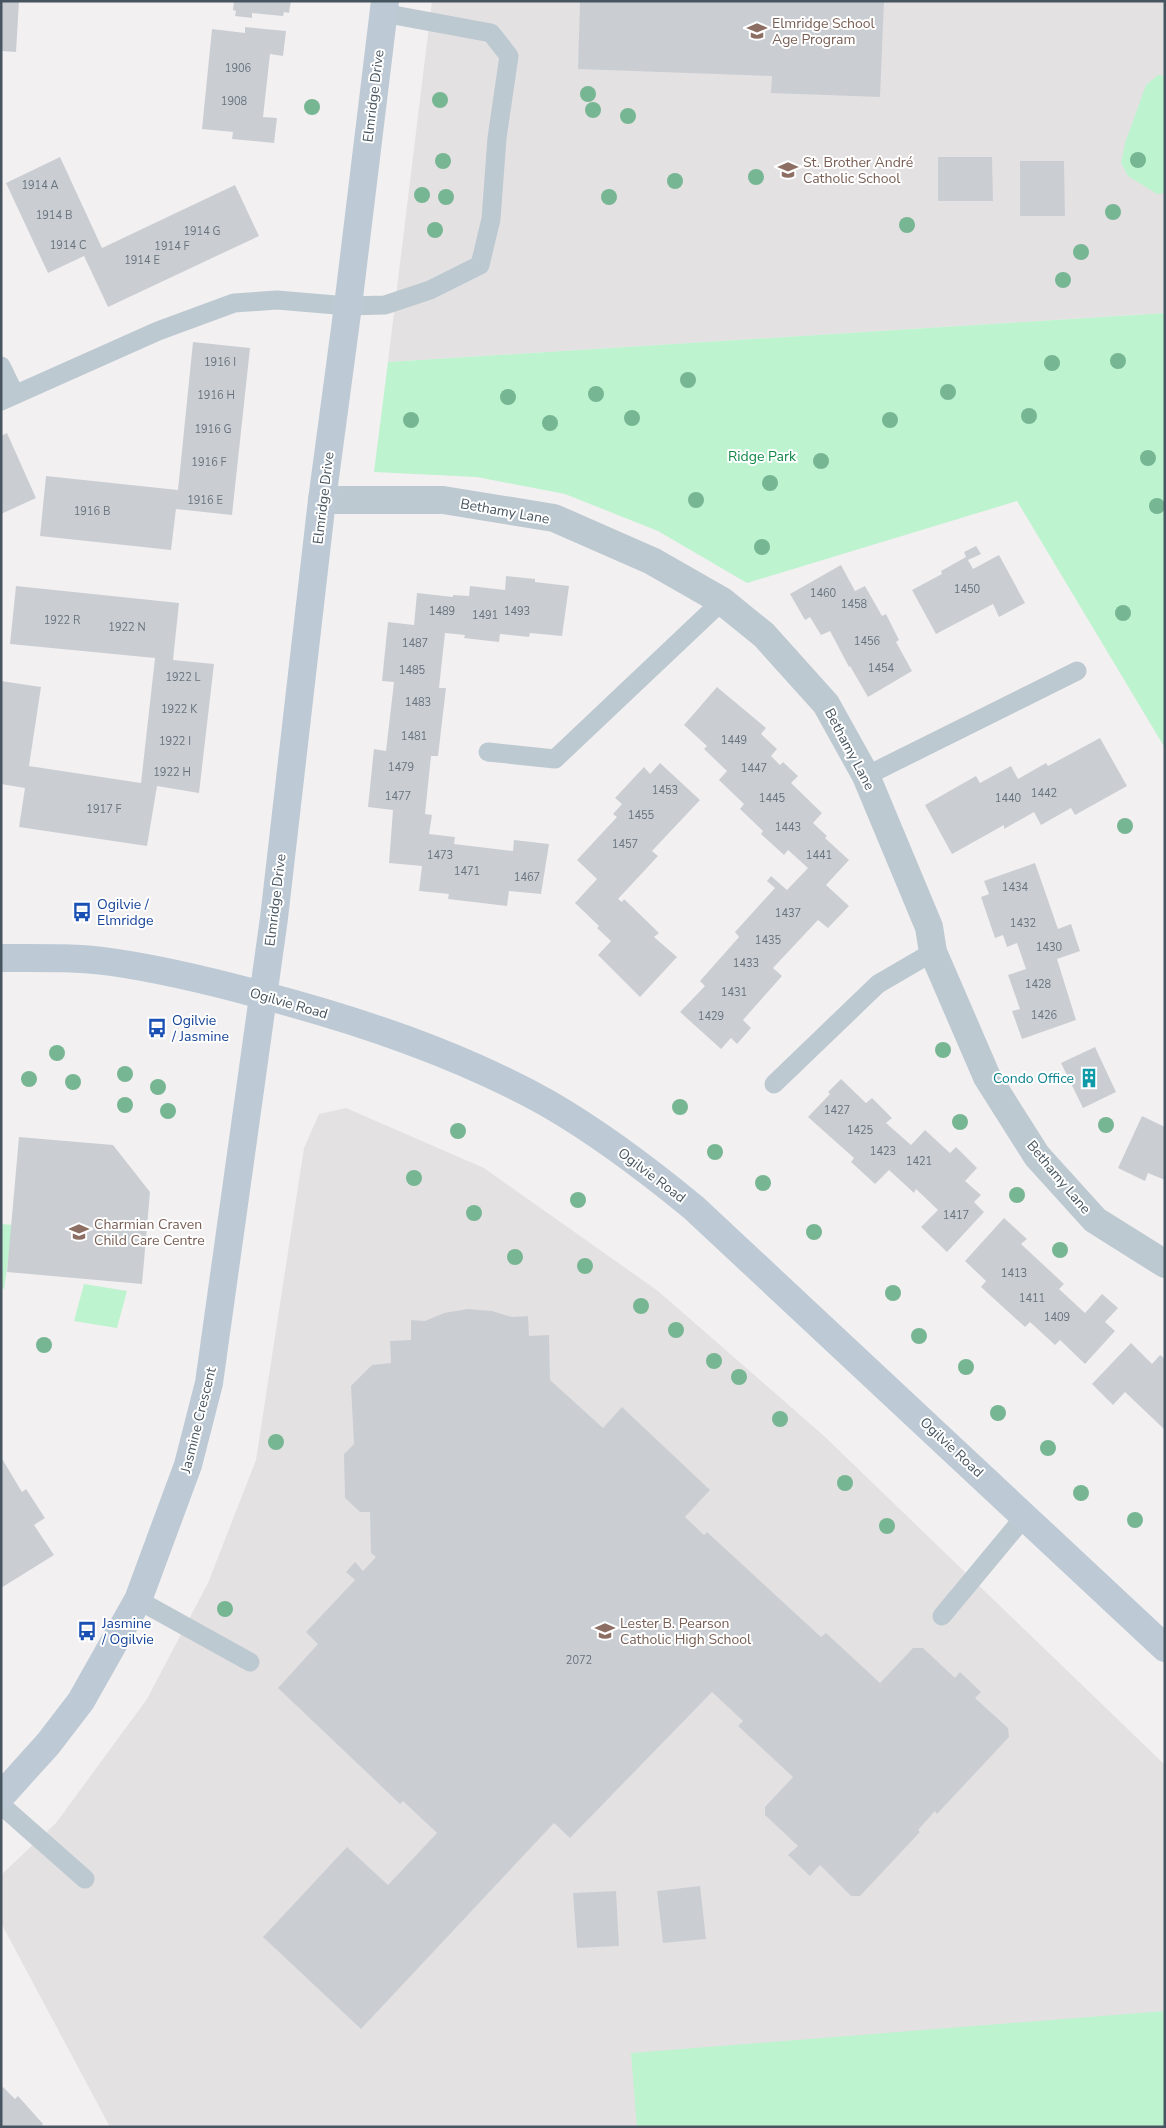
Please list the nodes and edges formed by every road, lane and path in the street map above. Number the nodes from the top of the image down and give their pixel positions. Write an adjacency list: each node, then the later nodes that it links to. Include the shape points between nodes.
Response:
1 (384, 7): 2 (street, Elmridge Drive); 2 (lane, via 491,34 509,56 497,138 491,219 480,265 430,290 385,305)
2 (348, 306): 4 (lane, via 277,300 234,303 158,331); 5 (street, Elmridge Drive)
3 (1, 366): 4 (lane)
4 (8, 398)
5 (322, 500): 6 (street, Bethamy Lane, via 443,500 554,518 652,561); 12 (street, Elmridge Drive)
6 (722, 601): 8 (lane, via 554,760); 9 (street, Bethamy Lane, via 764,635 826,704)
7 (1077, 671): 9 (lane)
8 (488, 752)
9 (866, 776): 10 (street, Bethamy Lane, via 929,927)
10 (934, 952): 13 (lane, via 878,984); 14 (street, Bethamy Lane, via 987,1077 1037,1156 1095,1220)
11 (1, 958): 12 (street, Ogilvie Road, via 110,962)
12 (263, 995): 15 (street, Ogilvie Road, via 406,1039 484,1071 547,1104 601,1138 694,1208); 16 (street, Jasmine Crescent, via 210,1383 188,1466)
13 (774, 1084)
14 (1165, 1264)
15 (1025, 1516): 17 (lane); 18 (street, Ogilvie Road)
16 (138, 1600): 19 (lane); 20 (street, Jasmine Crescent, via 81,1701)
17 (942, 1616)
18 (1165, 1648)
19 (250, 1662)
20 (1, 1796)
21 (1, 1805): 22 (lane)
22 (85, 1878)

